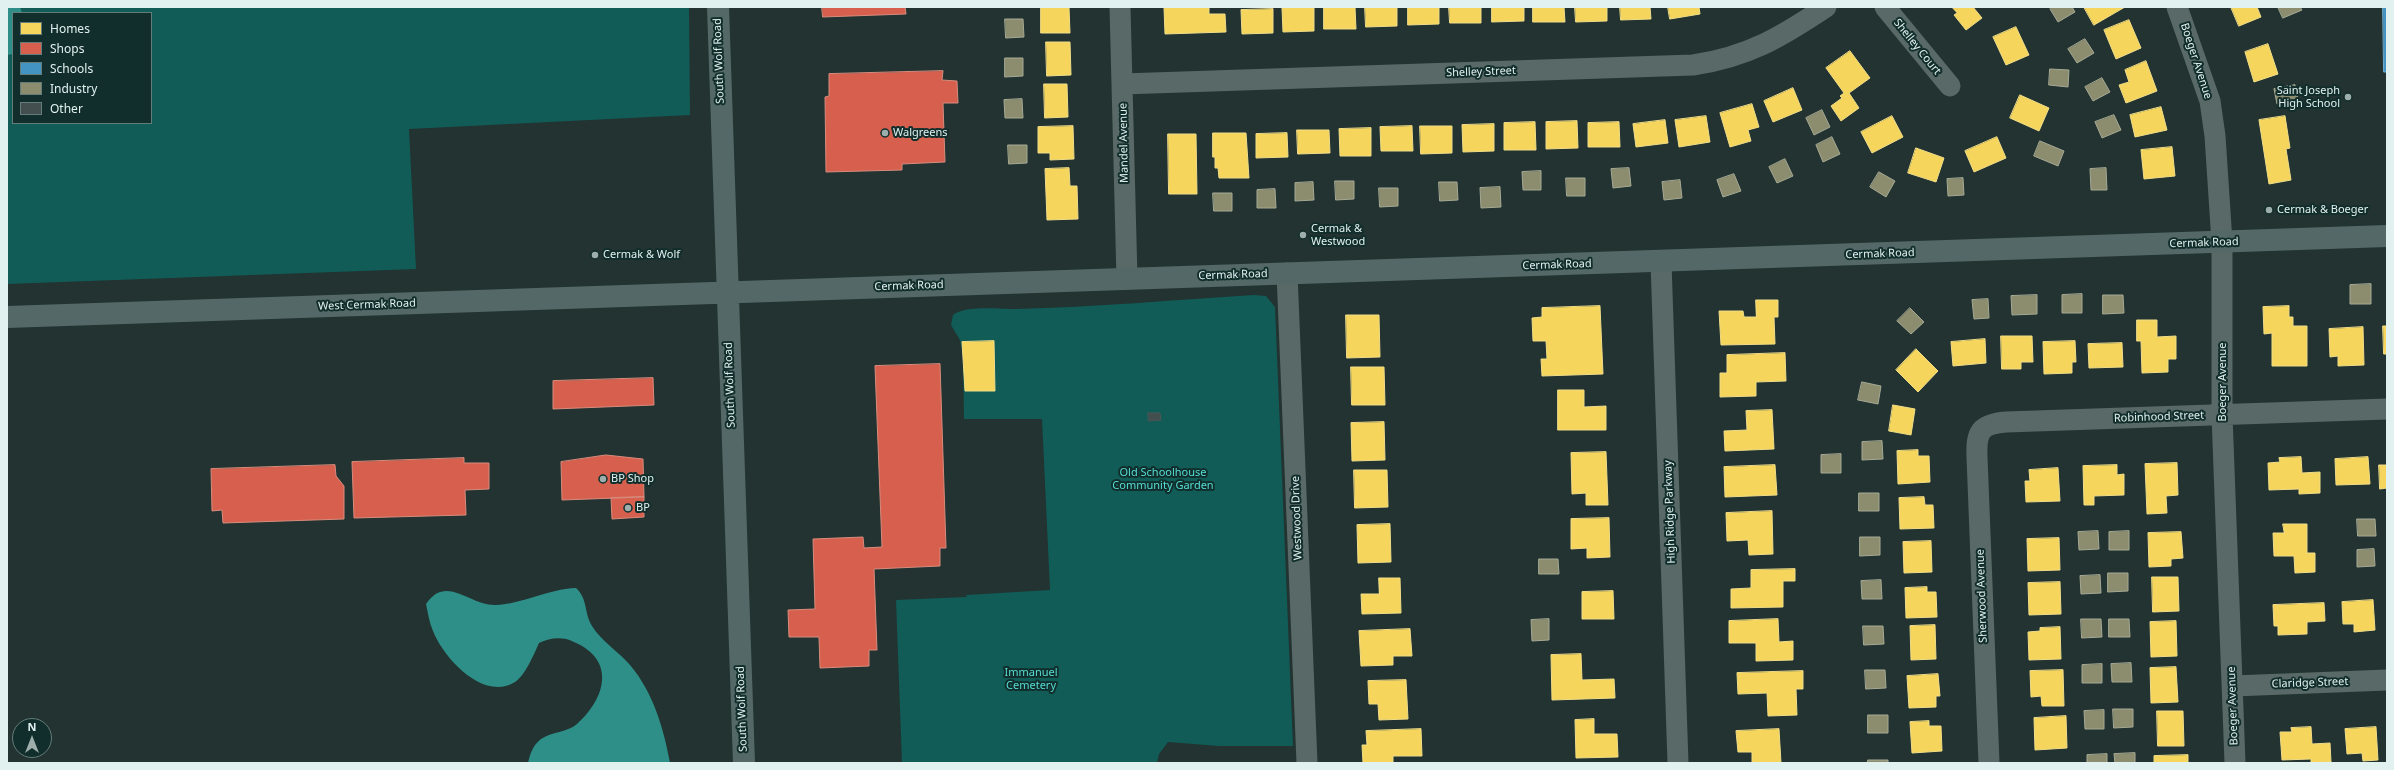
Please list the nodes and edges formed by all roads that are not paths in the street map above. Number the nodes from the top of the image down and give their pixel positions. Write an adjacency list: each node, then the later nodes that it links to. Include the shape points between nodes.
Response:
1 (718, 7): 13 (main road, South Wolf Road)
2 (1120, 7): 6 (street, Mandel Avenue)
3 (1826, 7): 6 (street, Shelley Street, via 1792,30 1747,53 1693,65)
4 (1885, 7): 7 (street, Shelley Court)
5 (2177, 7): 9 (street, Boeger Avenue, via 2210,101 2215,136)
6 (1122, 84): 12 (street, Mandel Avenue)
7 (1950, 86)
8 (2387, 236): 9 (main road, Cermak Road)
9 (2222, 242): 10 (main road, Cermak Road); 16 (street, Boeger Avenue)
10 (1661, 262): 11 (main road, Cermak Road); 22 (street, High Ridge Parkway)
11 (1287, 273): 12 (main road, Cermak Road); 21 (street, Westwood Drive)
12 (1127, 279): 13 (main road, Cermak Road)
13 (726, 293): 14 (main road, West Cermak Road); 20 (main road, South Wolf Road)
14 (7, 317)
15 (2387, 409): 16 (street, Robinhood Street)
16 (2222, 415): 17 (street, Robinhood Street, via 2006,422 1990,423); 19 (street, Boeger Avenue)
17 (1981, 430): 23 (street, Sherwood Avenue, via 1976,442)
18 (2387, 680): 19 (street, Claridge Street)
19 (2233, 686): 24 (street, Boeger Avenue)
20 (744, 763)
21 (1307, 763)
22 (1678, 763)
23 (1989, 763)
24 (2236, 763)

